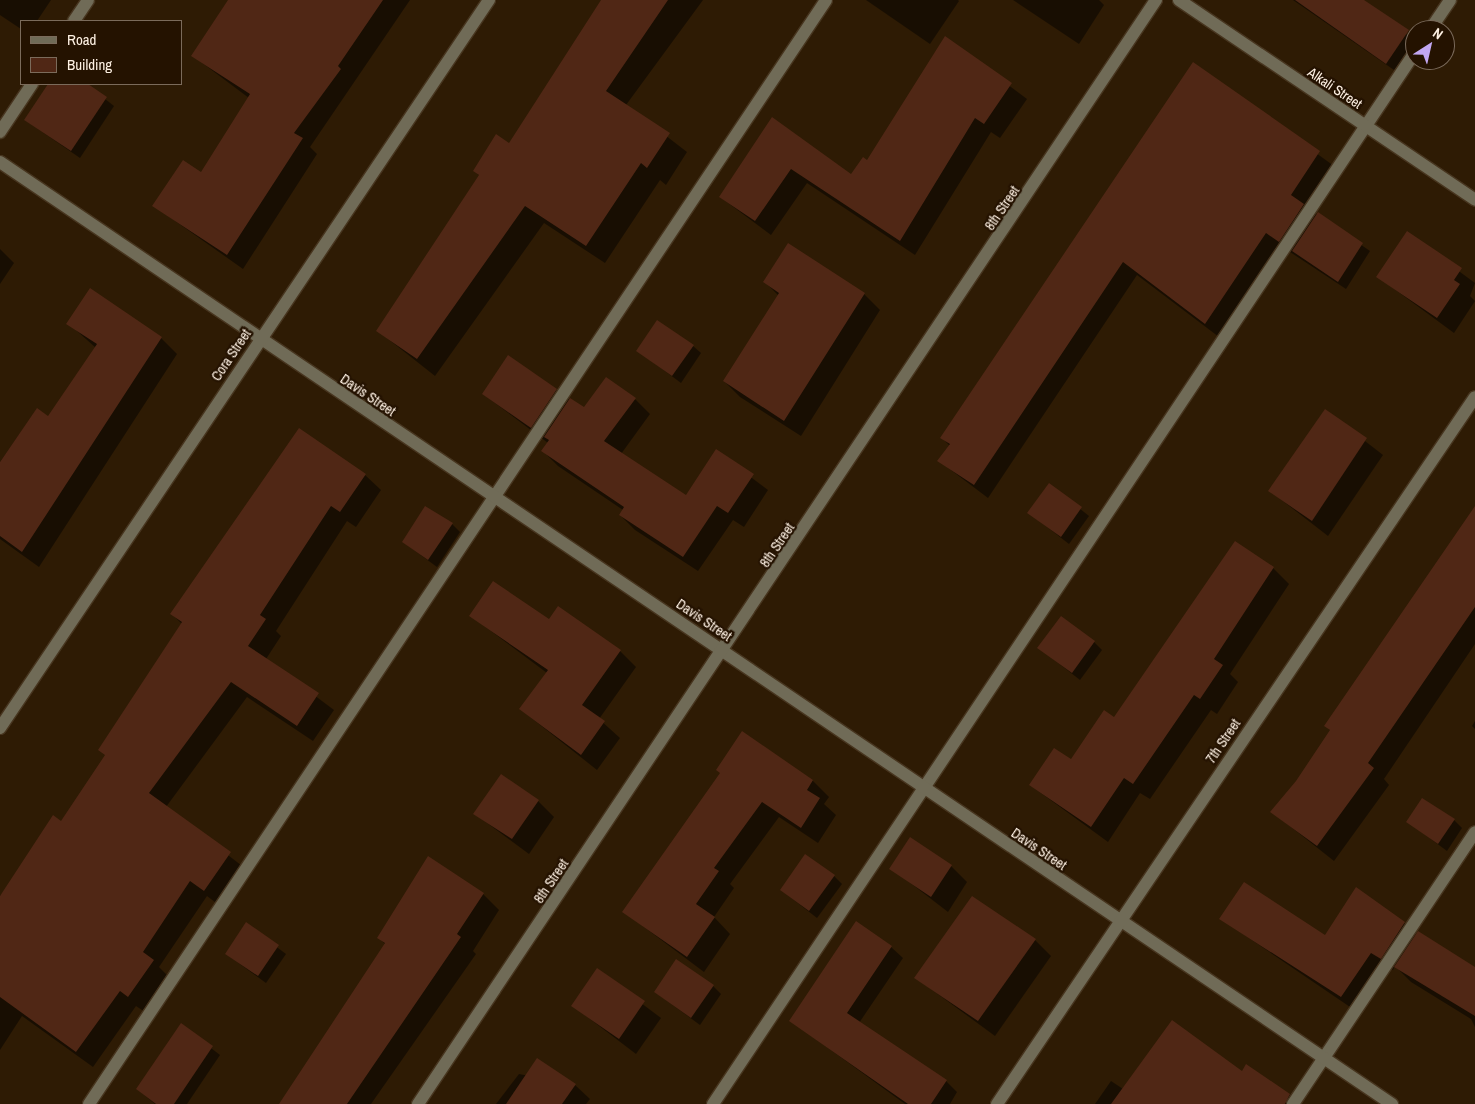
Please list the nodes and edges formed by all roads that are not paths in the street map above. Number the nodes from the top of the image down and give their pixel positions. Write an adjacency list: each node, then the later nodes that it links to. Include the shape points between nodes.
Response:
1 (88, 0): 7 (street)
2 (489, 0): 15 (street, Cora Street)
3 (826, 0): 17 (street)
4 (1156, 0): 18 (street, 8th Street)
5 (1179, 0): 11 (street, Alkali Street)
6 (1450, 0): 8 (street)
7 (75, 20)
8 (1437, 20)
9 (1405, 67): 11 (street)
10 (31, 85): 12 (street)
11 (1365, 126): 14 (street, Alkali Street); 20 (street)
12 (0, 132)
13 (0, 162): 15 (street, Davis Street)
14 (1475, 200)
15 (259, 341): 17 (street, Davis Street); 19 (street, Cora Street)
16 (1475, 397): 22 (street, 7th Street)
17 (493, 496): 18 (street, Davis Street); 24 (street)
18 (724, 651): 20 (street, Davis Street); 25 (street, 8th Street)
19 (0, 728)
20 (924, 790): 22 (street, Davis Street); 26 (street)
21 (1475, 832): 23 (street)
22 (1119, 921): 23 (street, Davis Street); 27 (street, 7th Street)
23 (1324, 1059): 28 (street); 29 (street, Davis Street)
24 (89, 1104)
25 (418, 1104)
26 (713, 1104)
27 (997, 1104)
28 (1293, 1104)
29 (1392, 1104)

